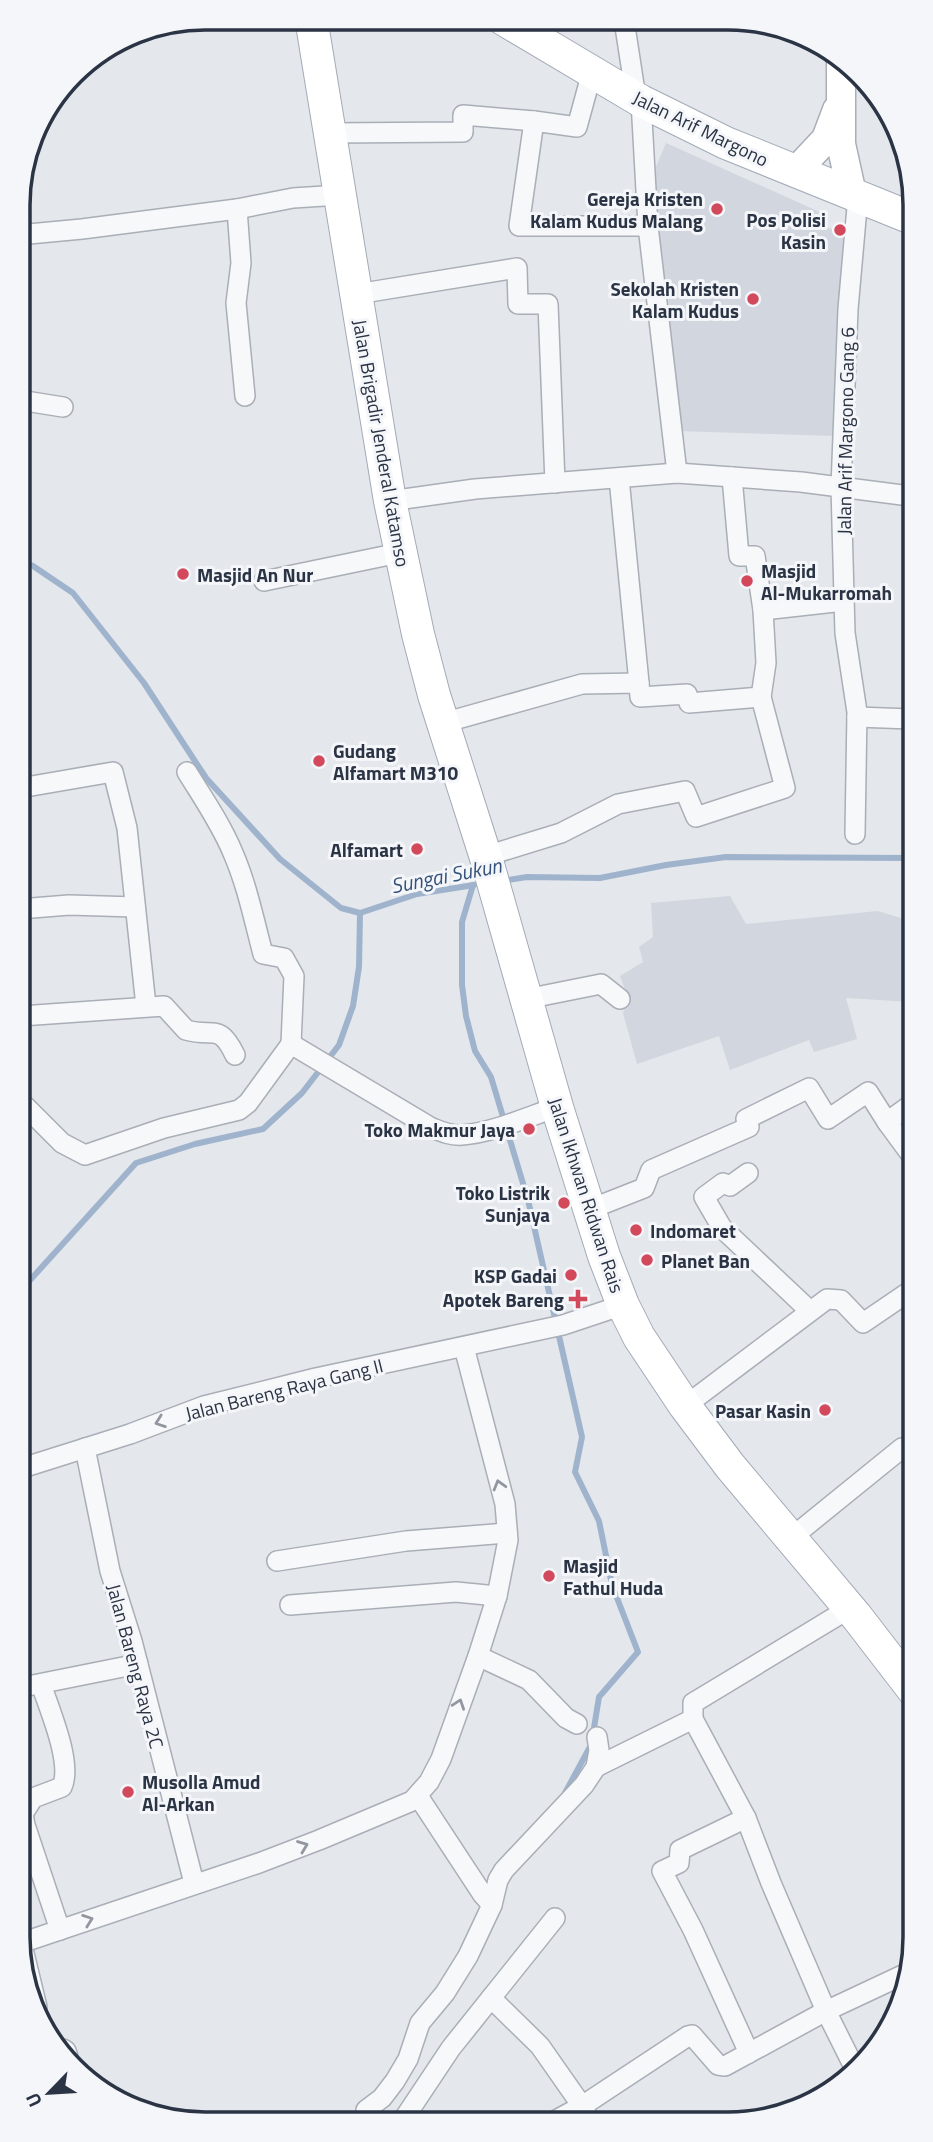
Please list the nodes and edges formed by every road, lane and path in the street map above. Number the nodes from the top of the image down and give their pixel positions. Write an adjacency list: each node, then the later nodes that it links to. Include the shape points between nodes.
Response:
1 (313, 30): 9 (main road, Jalan Brigadir Jenderal Katamso)
2 (521, 30): 5 (main road, Jalan Arif Margono)
3 (626, 30): 6 (street)
4 (841, 71): 7 (main road)
5 (592, 72): 6 (main road, Jalan Arif Margono); 8 (street, via 577,127)
6 (639, 99): 10 (main road, Jalan Arif Margono); 15 (street)
7 (840, 104): 10 (main road, via 826,139); 12 (main road, via 841,144)
8 (534, 121): 9 (street, via 463,115 463,132); 15 (street, via 519,226)
9 (330, 134): 11 (main road, Jalan Brigadir Jenderal Katamso)
10 (795, 172): 12 (main road, Jalan Arif Margono)
11 (340, 195): 13 (street); 17 (main road, Jalan Brigadir Jenderal Katamso)
12 (855, 195): 14 (main road, Jalan Arif Margono); 25 (street, Jalan Arif Margono Gang 6)
13 (237, 209): 16 (street); 18 (street, via 242,263 236,303)
14 (903, 215)
15 (648, 226): 21 (street)
16 (30, 234)
17 (357, 294): 24 (street, via 517,268 518,304 548,304); 27 (main road, Jalan Brigadir Jenderal Katamso)
18 (245, 397)
19 (30, 402): 20 (street)
20 (63, 407)
21 (677, 473): 22 (street); 23 (street)
22 (732, 477): 25 (street); 31 (street, via 739,556 755,555)
23 (620, 478): 24 (street); 32 (street)
24 (555, 483): 27 (street)
25 (841, 487): 26 (street); 30 (street, Jalan Arif Margono Gang 6)
26 (903, 495)
27 (390, 501): 28 (main road, Jalan Brigadir Jenderal Katamso)
28 (399, 553): 29 (street); 36 (main road, Jalan Brigadir Jenderal Katamso)
29 (264, 581)
30 (844, 601): 31 (street); 34 (street, Jalan Arif Margono Gang 6)
31 (763, 610): 33 (street)
32 (639, 683): 33 (street, via 640,697 687,694 689,703); 36 (street, via 582,684)
33 (761, 697): 40 (street, via 785,788 696,817 685,791 618,804 561,834)
34 (857, 717): 35 (street); 39 (street, Jalan Arif Margono Gang 6)
35 (903, 719)
36 (443, 723): 40 (main road, Jalan Brigadir Jenderal Katamso)
37 (187, 772): 47 (street, via 233,853 263,954 284,958 291,968)
38 (30, 786): 42 (street, via 113,772 127,828)
39 (855, 834)
40 (486, 858): 43 (main road, Jalan Ikhwan Ridwan Rais)
41 (30, 908): 42 (street)
42 (135, 908): 45 (street)
43 (525, 995): 44 (street, via 601,984); 49 (main road, Jalan Ikhwan Ridwan Rais)
44 (620, 999)
45 (146, 1006): 46 (street); 48 (street, via 164,1006 186,1030 222,1034)
46 (30, 1015)
47 (291, 1044): 49 (street, via 447,1134 505,1125); 51 (street, via 239,1110 85,1154 62,1143)
48 (234, 1055)
49 (557, 1107): 55 (main road, Jalan Ikhwan Ridwan Rais)
50 (903, 1110): 52 (street)
51 (30, 1111)
52 (887, 1122): 53 (street); 55 (street, via 868,1091 828,1119 809,1088 746,1119 749,1127 651,1170 644,1188)
53 (903, 1144)
54 (748, 1173): 58 (street, via 704,1197 722,1228)
55 (588, 1210): 57 (main road, Jalan Ikhwan Ridwan Rais)
56 (903, 1296): 58 (street, via 863,1324 841,1300 827,1299)
57 (623, 1305): 59 (street, Jalan Bareng Raya Gang II); 60 (main road, Jalan Ikhwan Ridwan Rais)
58 (816, 1307): 60 (street)
59 (464, 1347): 61 (street, Jalan Bareng Raya Gang II, one-way to 61, via 204,1406); 64 (street, one-way to 59, via 505,1504)
60 (685, 1406): 65 (main road, Jalan Ikhwan Ridwan Rais)
61 (85, 1448): 63 (street, Jalan Bareng Raya Gang II); 71 (street, Jalan Bareng Raya 2C, via 110,1571)
62 (902, 1448): 65 (street)
63 (30, 1465)
64 (507, 1533): 66 (street, via 407,1541); 67 (street)
65 (791, 1538): 69 (main road, Jalan Ikhwan Ridwan Rais)
66 (277, 1561)
67 (497, 1596): 68 (street, via 456,1592); 70 (street)
68 (290, 1605)
69 (850, 1608): 72 (main road, Jalan Ikhwan Ridwan Rais); 74 (street, via 693,1703)
70 (478, 1656): 75 (street, via 528,1679); 78 (street, one-way to 70, via 441,1759)
71 (138, 1664): 73 (street); 82 (street, Jalan Bareng Raya 2C)
72 (903, 1677)
73 (32, 1686): 79 (street, via 63,1755 65,1780 62,1787)
74 (693, 1719): 77 (street); 80 (street)
75 (577, 1724)
76 (597, 1737): 77 (street)
77 (596, 1768): 83 (street, via 504,1870)
78 (418, 1796): 82 (street, one-way to 78, via 319,1840); 83 (street)
79 (30, 1803)
80 (746, 1818): 89 (street); 90 (street, via 680,1850 679,1863 662,1871)
81 (30, 1840): 85 (street)
82 (194, 1883): 85 (street, one-way to 82)
83 (488, 1901): 92 (street, via 468,1956 420,2023 408,2059 382,2098)
84 (555, 1918): 88 (street)
85 (60, 1930): 86 (street)
86 (30, 1940)
87 (899, 1976): 89 (street)
88 (491, 1998): 93 (street); 94 (street, via 540,2046)
89 (825, 2011): 90 (street); 91 (street)
90 (749, 2053): 94 (street, via 722,2067 688,2036)
91 (851, 2062)
92 (366, 2110)
93 (408, 2112)
94 (585, 2112)

